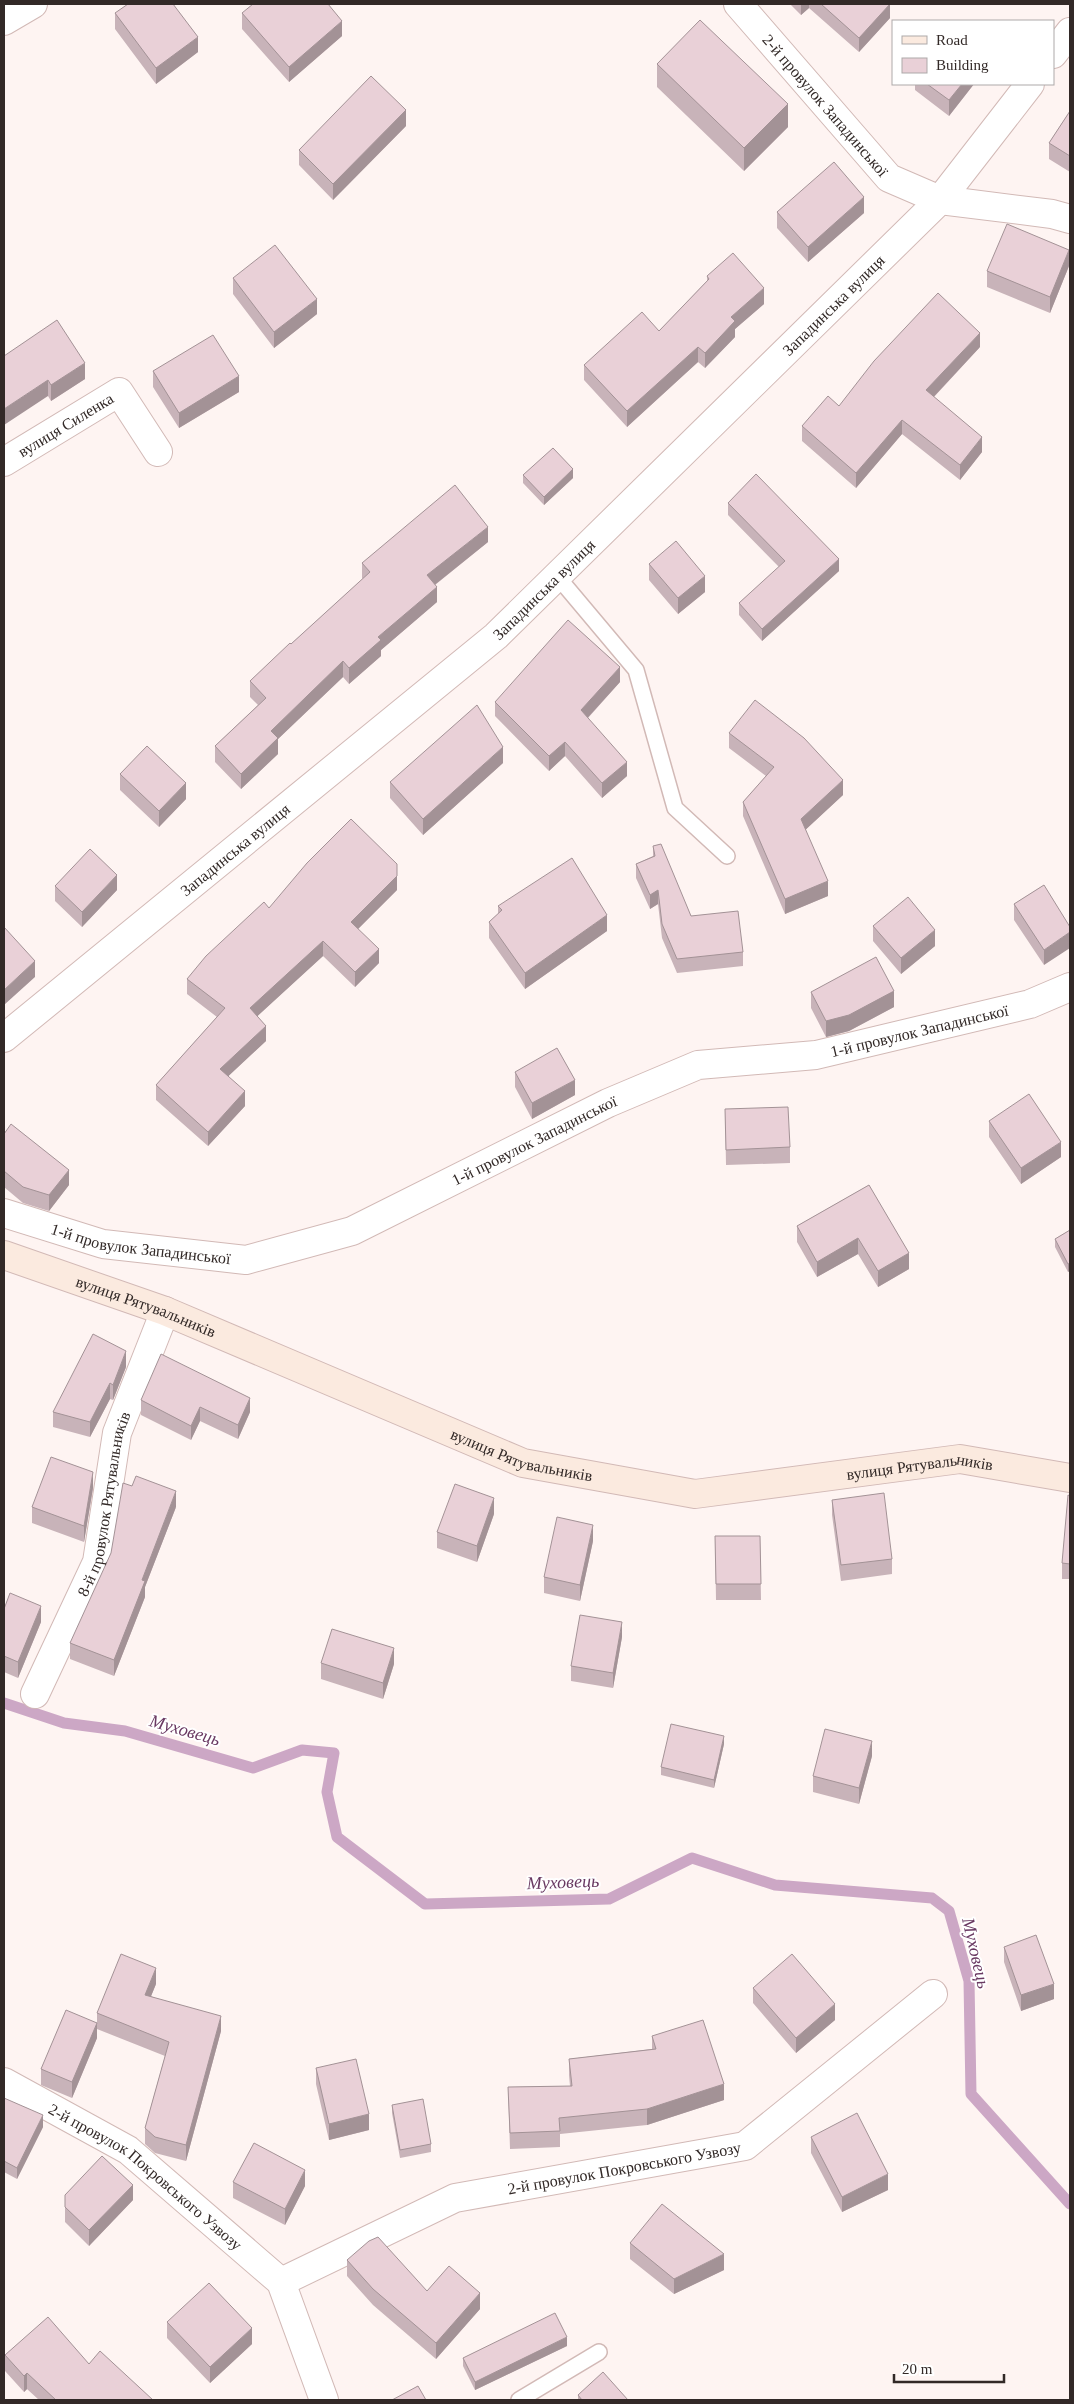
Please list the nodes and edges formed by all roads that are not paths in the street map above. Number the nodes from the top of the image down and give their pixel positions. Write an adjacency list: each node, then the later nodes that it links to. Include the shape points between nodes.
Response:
1 (33, 4): 3 (street)
2 (738, 4): 7 (street, 2-й провулок Западинської, via 889,178)
3 (4, 21)
4 (1070, 32): 5 (street)
5 (1054, 53)
6 (1029, 85): 7 (street, Западинська вулиця)
7 (940, 200): 8 (street, 2-й провулок Западинської); 11 (street, Западинська вулиця)
8 (1070, 219)
9 (158, 452): 10 (street, вулиця Силенка, via 119,392)
10 (4, 462)
11 (557, 576): 12 (lane, via 636,670 675,808); 14 (street, Западинська вулиця, via 496,636)
12 (727, 856)
13 (1070, 987): 15 (street, 1-й провулок Западинської, via 1030,1004 816,1055 698,1065 608,1104 352,1230 246,1260 103,1244)
14 (4, 1038)
15 (4, 1214)
16 (4, 1255): 17 (main road, вулиця Рятувальників)
17 (165, 1311): 18 (main road, вулиця Рятувальників, via 522,1463 695,1494 960,1458); 19 (street, 8-й провулок Рятувальників, via 117,1432 97,1562)
18 (1070, 1478)
19 (35, 1694)
20 (932, 1994): 22 (street, 2-й провулок Покровського Узвозу, via 745,2146 455,2198)
21 (4, 2082): 22 (street, 2-й провулок Покровського Узвозу, via 128,2150)
22 (281, 2282): 24 (street, 2-й провулок Покровського Узвозу)
23 (599, 2352): 25 (lane)
24 (323, 2400)
25 (519, 2400)

